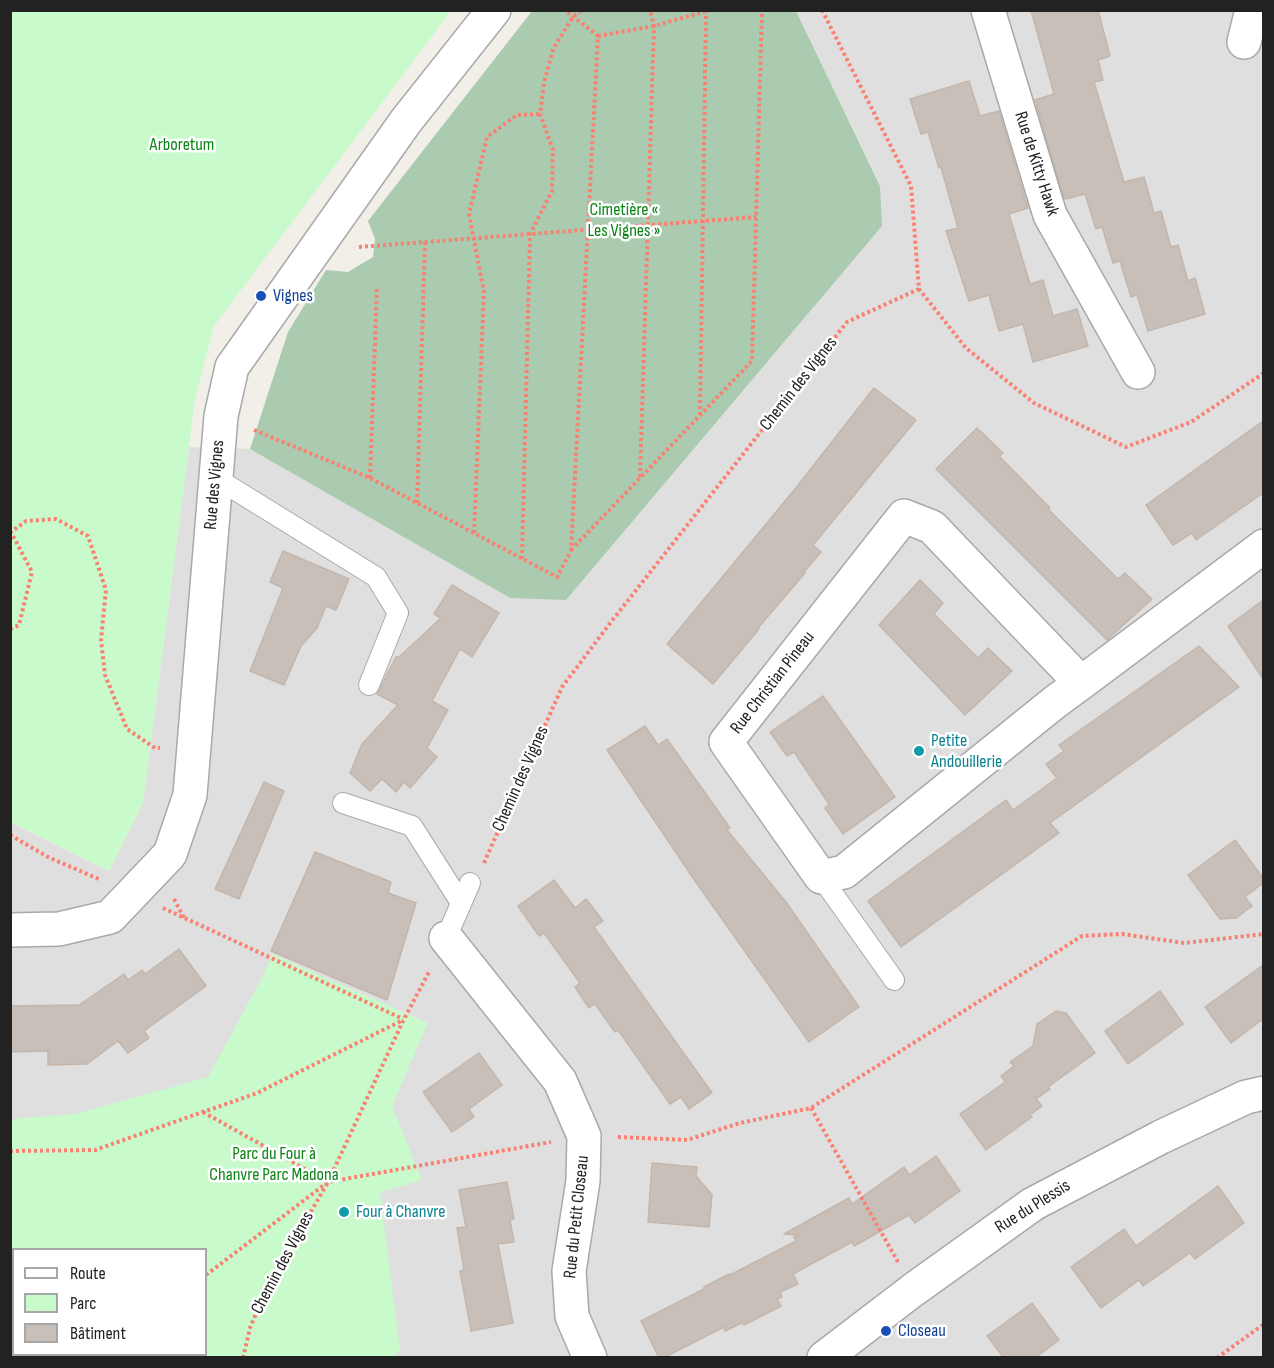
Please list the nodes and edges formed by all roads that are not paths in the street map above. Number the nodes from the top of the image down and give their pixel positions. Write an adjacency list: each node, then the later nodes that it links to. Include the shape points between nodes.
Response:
1 (494, 10): 6 (street, Rue des Vignes, via 406,121 232,367 221,416)
2 (988, 10): 5 (street, Rue de Kitty Hawk, via 1050,215)
3 (1252, 10): 4 (street)
4 (1244, 42)
5 (1138, 372)
6 (216, 478): 9 (lane, via 376,577 398,613); 14 (street, Rue des Vignes, via 190,795 170,854 110,916 59,929)
7 (1263, 546): 8 (street)
8 (1081, 683): 11 (street, via 844,872); 11 (street, Rue Christian Pineau, via 932,527 904,516 726,742)
9 (369, 685)
10 (343, 803): 13 (lane, via 412,826)
11 (821, 877): 16 (lane)
12 (470, 883): 13 (lane)
13 (461, 903): 15 (lane)
14 (10, 930)
15 (446, 938): 18 (street, Rue du Petit Closeau, via 560,1081 584,1136 584,1181 568,1271 572,1316)
16 (894, 980)
17 (1263, 1093): 19 (street, Rue du Plessis, via 1246,1097 1161,1137 1033,1203)
18 (590, 1358)
19 (824, 1358)

